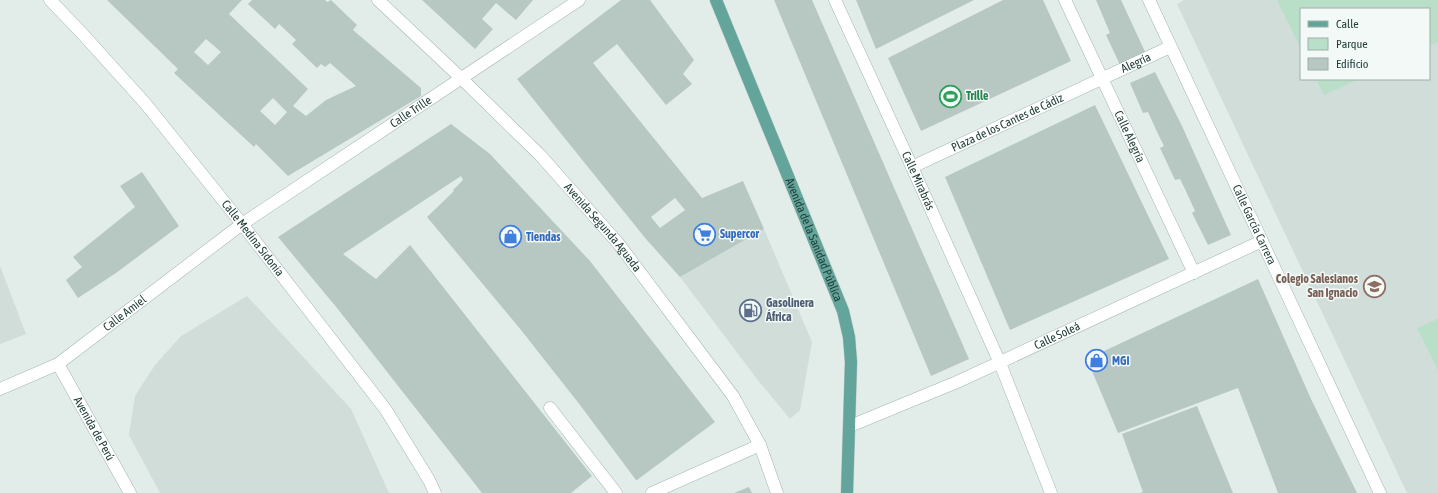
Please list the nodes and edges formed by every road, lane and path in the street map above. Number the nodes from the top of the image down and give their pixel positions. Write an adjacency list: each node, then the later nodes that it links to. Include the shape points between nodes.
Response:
1 (50, 0): 12 (street, Calle Medina Sidonia, via 145,103)
2 (378, 0): 9 (street, Avenida Segunda Aguada)
3 (716, 0): 19 (main road, Avenida de la Sanidad Pública, via 843,311 851,362)
4 (835, 0): 11 (street, Calle Mirabrás)
5 (1065, 0): 10 (street, Calle Alegría)
6 (1149, 0): 8 (street, Calle García Carrera)
7 (574, 1): 9 (street, Calle Trille)
8 (1170, 46): 10 (street, Alegría); 13 (street, Calle García Carrera)
9 (461, 78): 12 (street, Calle Trille); 20 (street, Avenida Segunda Aguada, via 540,155 618,243 733,396)
10 (1101, 79): 11 (street, Plaza de los Cantes de Cádiz); 14 (street, Calle Alegría)
11 (912, 167): 15 (street, Calle Mirabrás)
12 (242, 224): 16 (street, Calle Amiel); 22 (street, Calle Medina Sidonia, via 386,410)
13 (1262, 241): 14 (street, Calle Soleá); 28 (street, Calle García Carrera)
14 (1194, 273): 15 (street, Calle Soleá)
15 (1000, 363): 19 (street, Calle Soleá); 27 (street, Calle Mirabrás)
16 (58, 364): 17 (street, Calle Amiel); 21 (street, Avenida de Perú)
17 (0, 389)
18 (550, 408): 23 (street)
19 (850, 426): 26 (main road, Avenida de la Sanidad Pública)
20 (760, 445): 24 (street); 25 (street, Avenida Segunda Aguada)
21 (130, 493)
22 (435, 493)
23 (616, 493)
24 (652, 493)
25 (777, 493)
26 (847, 493)
27 (1051, 493)
28 (1380, 493)

